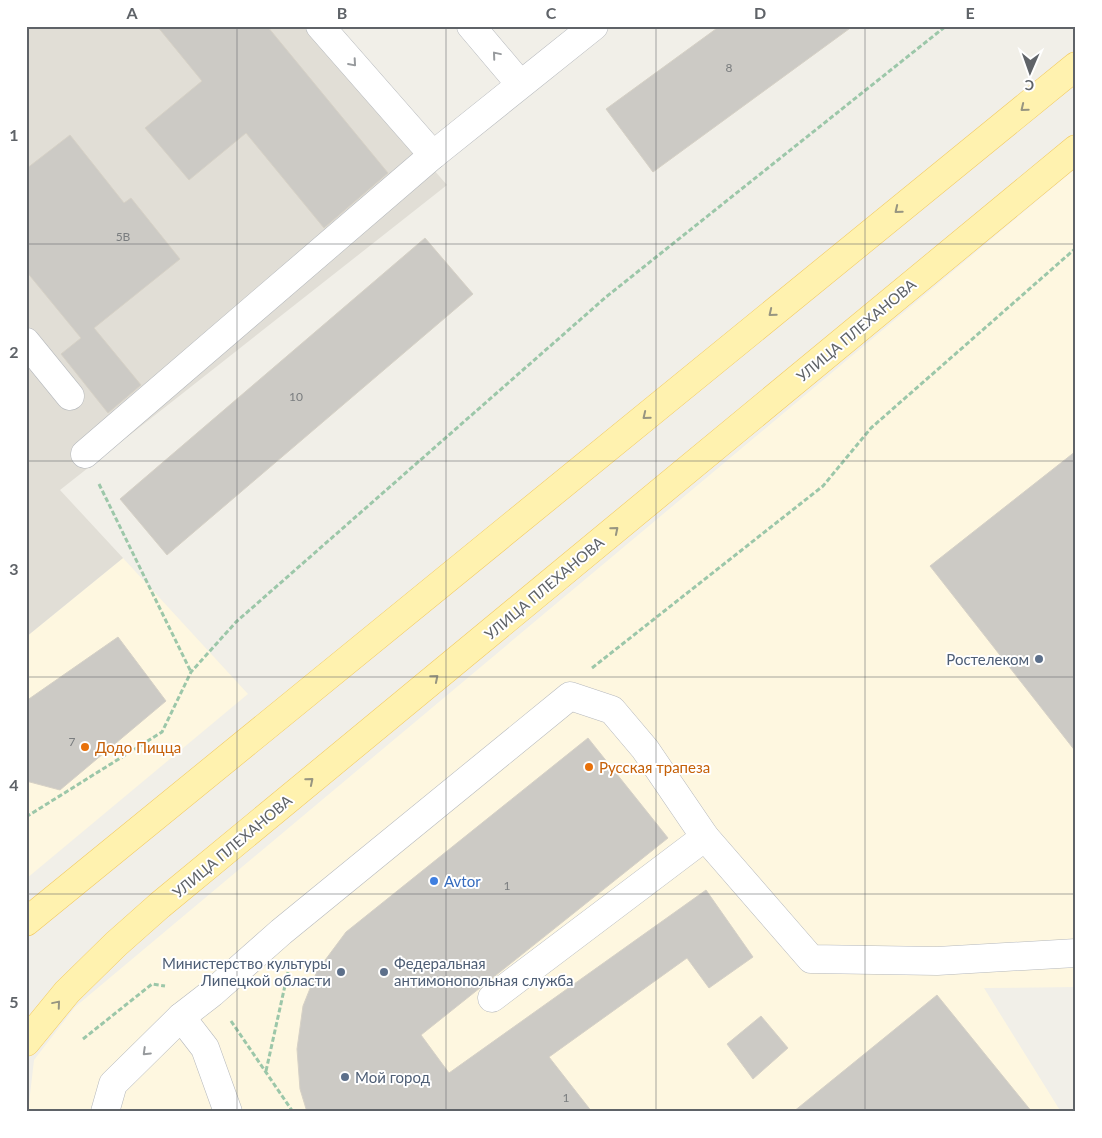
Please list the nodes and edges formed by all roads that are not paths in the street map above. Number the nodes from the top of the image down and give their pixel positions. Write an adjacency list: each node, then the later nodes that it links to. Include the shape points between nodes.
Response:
1 (320, 26): 7 (lane, one-way to 7)
2 (471, 26): 5 (lane, one-way to 2)
3 (594, 26): 5 (lane)
4 (1076, 66): 12 (main road, one-way to 12)
5 (520, 84): 7 (lane)
6 (1076, 149): 16 (main road, УЛИЦА ПЛЕХАНОВА, one-way to 6, via 67,992 160,905)
7 (433, 156): 10 (lane)
8 (26, 342): 9 (lane)
9 (70, 396)
10 (85, 454)
11 (705, 838): 13 (lane, via 811,959 937,961); 14 (lane); 15 (lane, via 645,749 612,710 570,696 280,932)
12 (32, 913)
13 (1076, 954)
14 (492, 998)
15 (181, 1018): 17 (lane, one-way to 17, via 113,1084); 18 (lane, via 205,1048)
16 (26, 1042)
17 (105, 1112)
18 (228, 1112)

